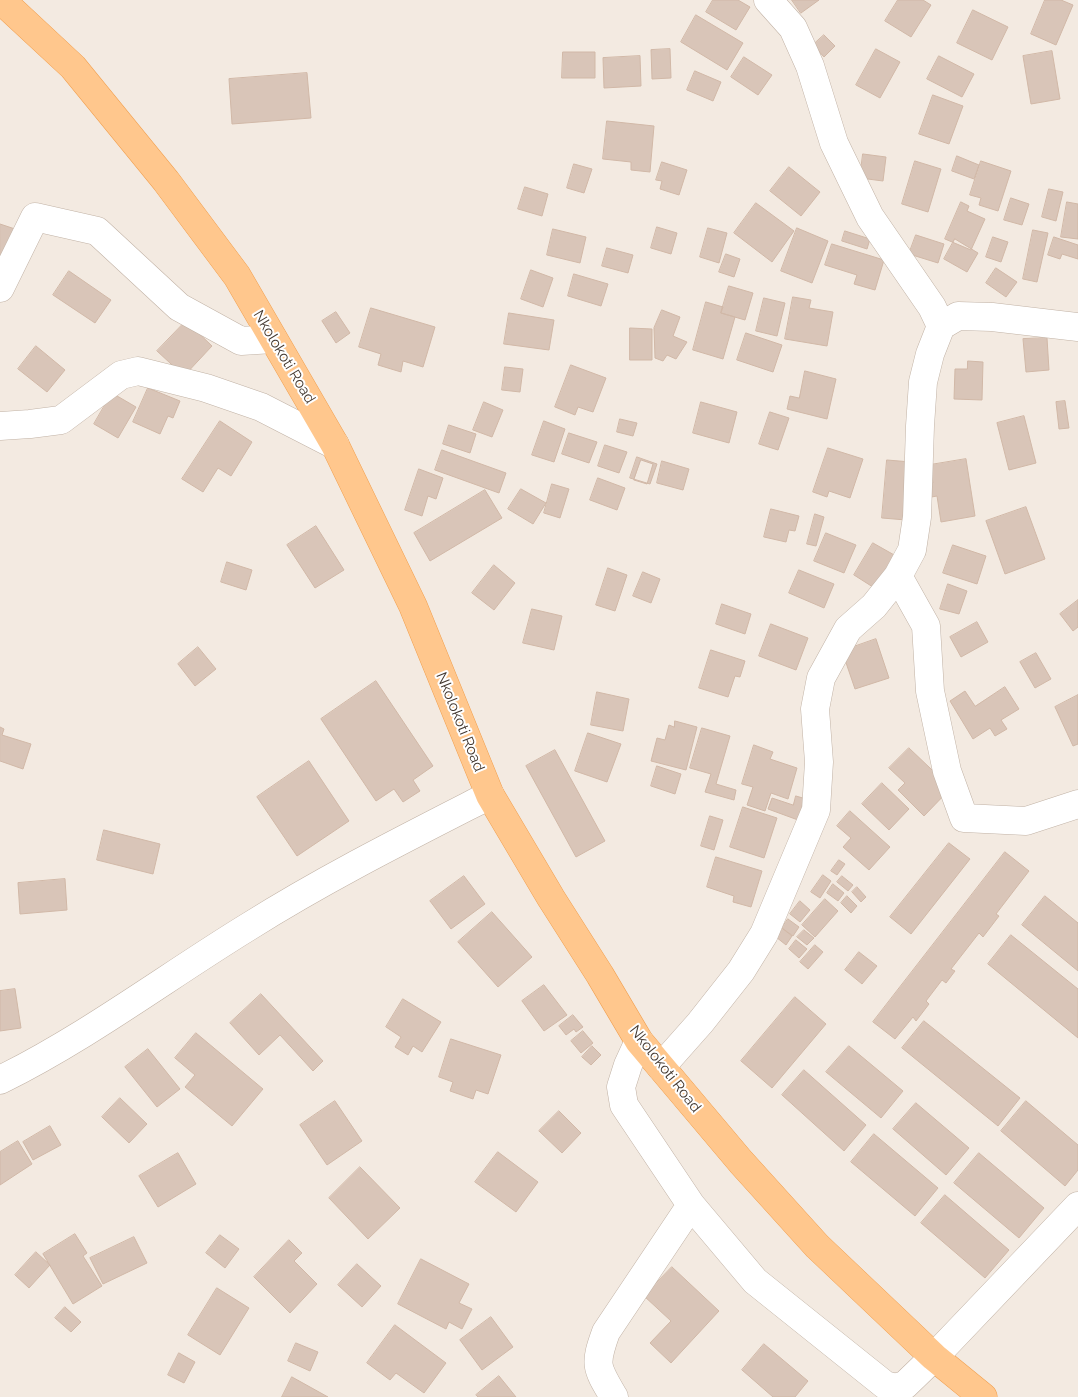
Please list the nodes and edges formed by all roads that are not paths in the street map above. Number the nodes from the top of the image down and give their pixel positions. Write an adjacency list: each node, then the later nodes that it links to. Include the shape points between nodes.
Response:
1 (1, 0): 6 (main road, Nkolokoti Road, via 73,67 166,181 237,276)
2 (768, 0): 4 (street, via 793,28 810,66 834,143 870,217 932,307)
3 (0, 288): 6 (street, via 35,217 97,231 179,307 241,341)
4 (941, 326): 5 (street, via 958,316); 9 (street, via 923,382 917,517 912,550)
5 (1078, 327)
6 (274, 339): 8 (main road, Nkolokoti Road)
7 (0, 426): 8 (street, via 61,420 121,375 138,372 206,388 261,407)
8 (335, 445): 10 (main road, Nkolokoti Road, via 413,606)
9 (898, 576): 11 (street, via 926,626 930,691 946,771 964,818 1026,822); 13 (street, via 874,606 848,628 821,678 814,709 819,762 816,810 764,934 741,971)
10 (490, 795): 12 (main road, Nkolokoti Road); 14 (street, via 315,886 42,1060)
11 (1078, 804)
12 (639, 1041): 13 (main road, Nkolokoti Road); 15 (street, via 621,1088 624,1105)
13 (661, 1067): 17 (main road, Nkolokoti Road, via 817,1246)
14 (0, 1080)
15 (691, 1205): 17 (street, via 755,1281 885,1385 895,1388 905,1385); 18 (street, via 606,1332 598,1352 598,1369)
16 (1078, 1206): 17 (street)
17 (934, 1357): 19 (main road, Nkolokoti Road)
18 (614, 1397)
19 (983, 1397)

